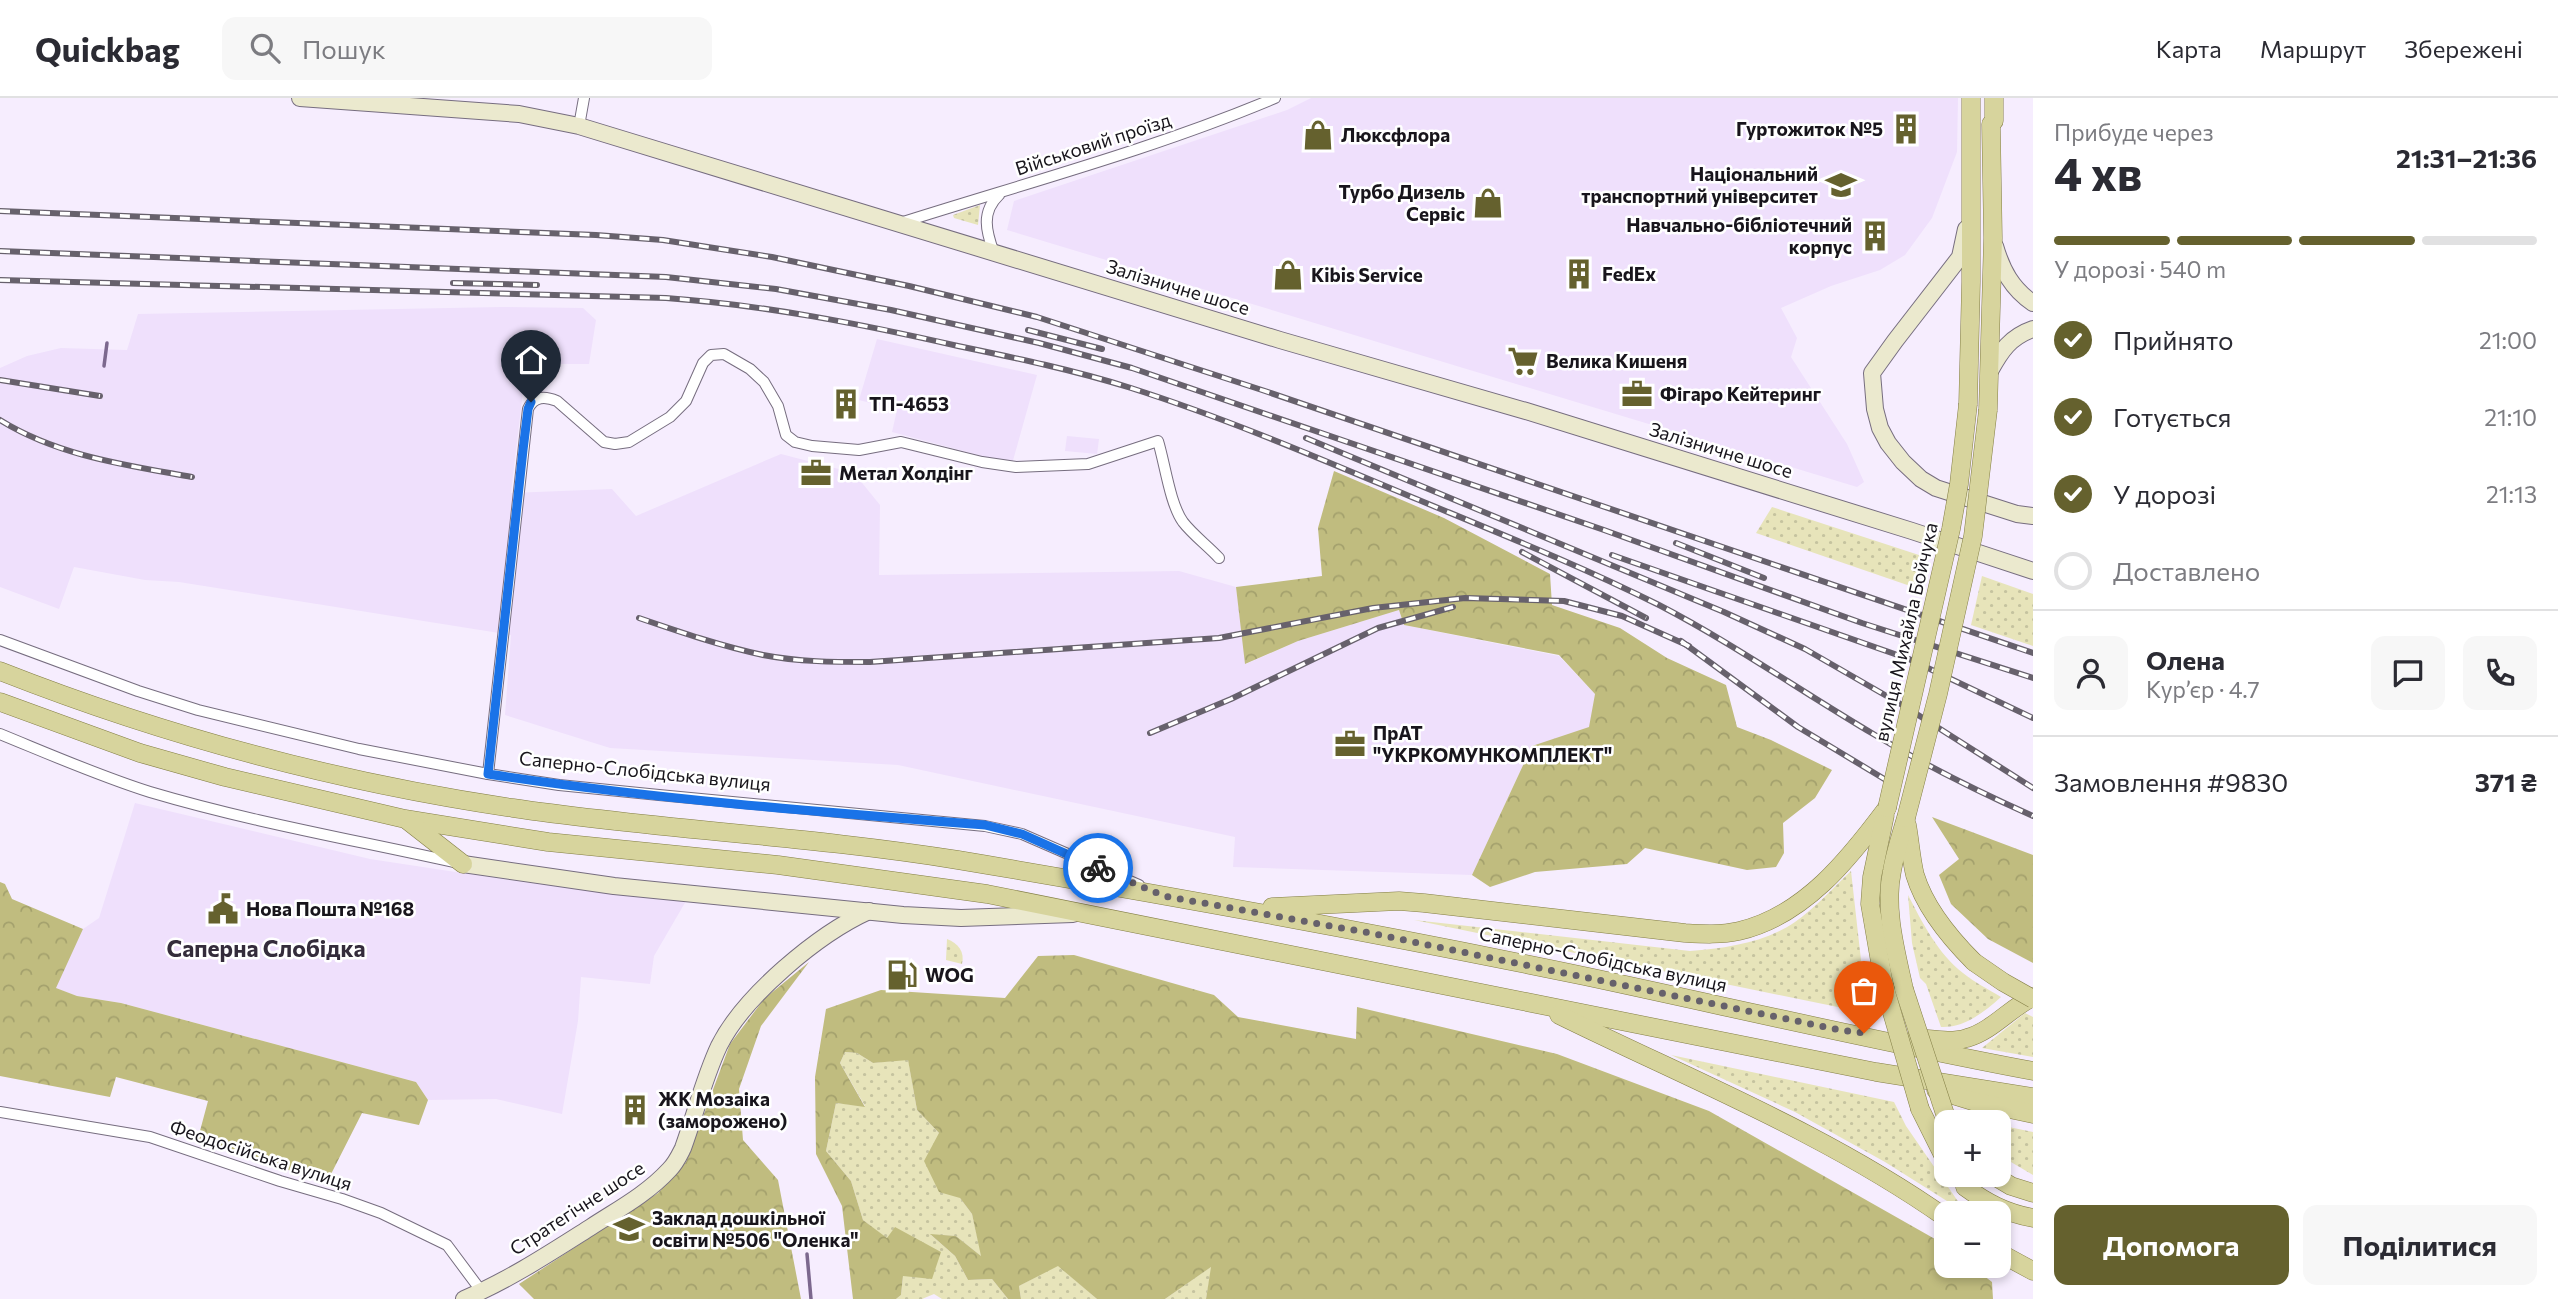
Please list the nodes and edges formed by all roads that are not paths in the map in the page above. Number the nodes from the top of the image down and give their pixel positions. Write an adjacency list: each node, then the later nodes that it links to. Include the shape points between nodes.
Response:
1 (300, 98): 6 (street, Залізничне шосе, via 519,114)
2 (584, 98): 6 (street)
3 (1275, 98): 8 (street, Військовий проїзд)
4 (1971, 98): 7 (main road, вулиця Михайла Бойчука)
5 (1994, 98): 10 (main road)
6 (579, 126): 9 (street, Залізничне шосе)
7 (1971, 185): 15 (street, via 1960,257 1872,373 1873,401 1888,443 1921,479); 23 (main road, вулиця Михайла Бойчука, bridge, via 1968,404 1959,484)
8 (1001, 193): 9 (street, Військовий проїзд); 11 (street, Військовий проїзд, via 986,215)
9 (898, 224): 11 (street, Залізничне шосе)
10 (1993, 238): 12 (street, via 2009,280); 14 (main road)
11 (994, 253): 17 (street, Залізничне шосе, via 1526,411)
12 (2033, 303)
13 (2033, 329): 14 (street, via 2004,346)
14 (1990, 371): 24 (main road, bridge, via 1973,536)
15 (2031, 518)
16 (1220, 558): 22 (street, via 1178,514 1158,441 1088,464 1016,467 901,442 859,450 812,446 786,435 778,405 764,382 724,354 711,355 703,363 686,401 670,417 629,442 604,442 557,401 540,398 528,409)
17 (2033, 571)
18 (0, 640): 22 (street, Саперно-Слобідська вулиця, via 198,710)
19 (0, 671): 27 (main road, Саперно-Слобідська вулиця, via 207,743 445,796 576,816 889,849)
20 (0, 702): 25 (main road, via 140,753)
21 (0, 734): 26 (street, via 148,791 318,834)
22 (488, 774): 27 (street, Саперно-Слобідська вулиця, via 559,785 985,825 1022,834)
23 (1886, 808): 28 (main road, via 1854,852 1812,891 1764,924 1738,932 1685,933 1399,901); 40 (main road, вулиця Михайла Бойчука, bridge, via 1870,904 1884,985 1920,1109)
24 (1906, 818): 31 (main road, bridge, via 1915,874 1952,940 1975,962); 37 (main road, bridge, via 1891,873 1894,941 1904,989)
25 (405, 819): 26 (main road); 30 (main road, via 548,842 872,877)
26 (463, 864): 29 (street, via 614,886)
27 (1164, 896): 28 (main road, Саперно-Слобідська вулиця)
28 (1220, 906): 33 (main road, Саперно-Слобідська вулиця)
29 (870, 911): 30 (street, via 961,918); 51 (street, Стратегічне шосе, via 842,925 750,1001 718,1050 683,1148 668,1172 625,1205)
30 (1090, 913): 32 (main road)
31 (2033, 998): 33 (main road, via 1965,1039)
32 (1538, 1005): 35 (main road); 45 (main road, via 1798,1130 1898,1184)
33 (1840, 1030): 34 (main road, Саперно-Слобідська вулиця)
34 (2033, 1071)
35 (1876, 1072): 36 (main road); 39 (main road)
36 (2033, 1097)
37 (1944, 1110)
38 (0, 1112): 51 (street, Феодосійська вулиця, via 150,1137 381,1213 447,1245)
39 (2033, 1114)
40 (1934, 1137)
41 (2011, 1186): 43 (main road)
42 (1967, 1187): 44 (main road)
43 (2033, 1193)
44 (1985, 1201)
45 (1934, 1210)
46 (2011, 1215): 47 (main road)
47 (2033, 1218)
48 (2011, 1252): 50 (main road)
49 (2011, 1260): 50 (main road)
50 (2027, 1269)
51 (482, 1292): 52 (street, Стратегічне шосе)
52 (464, 1299)

